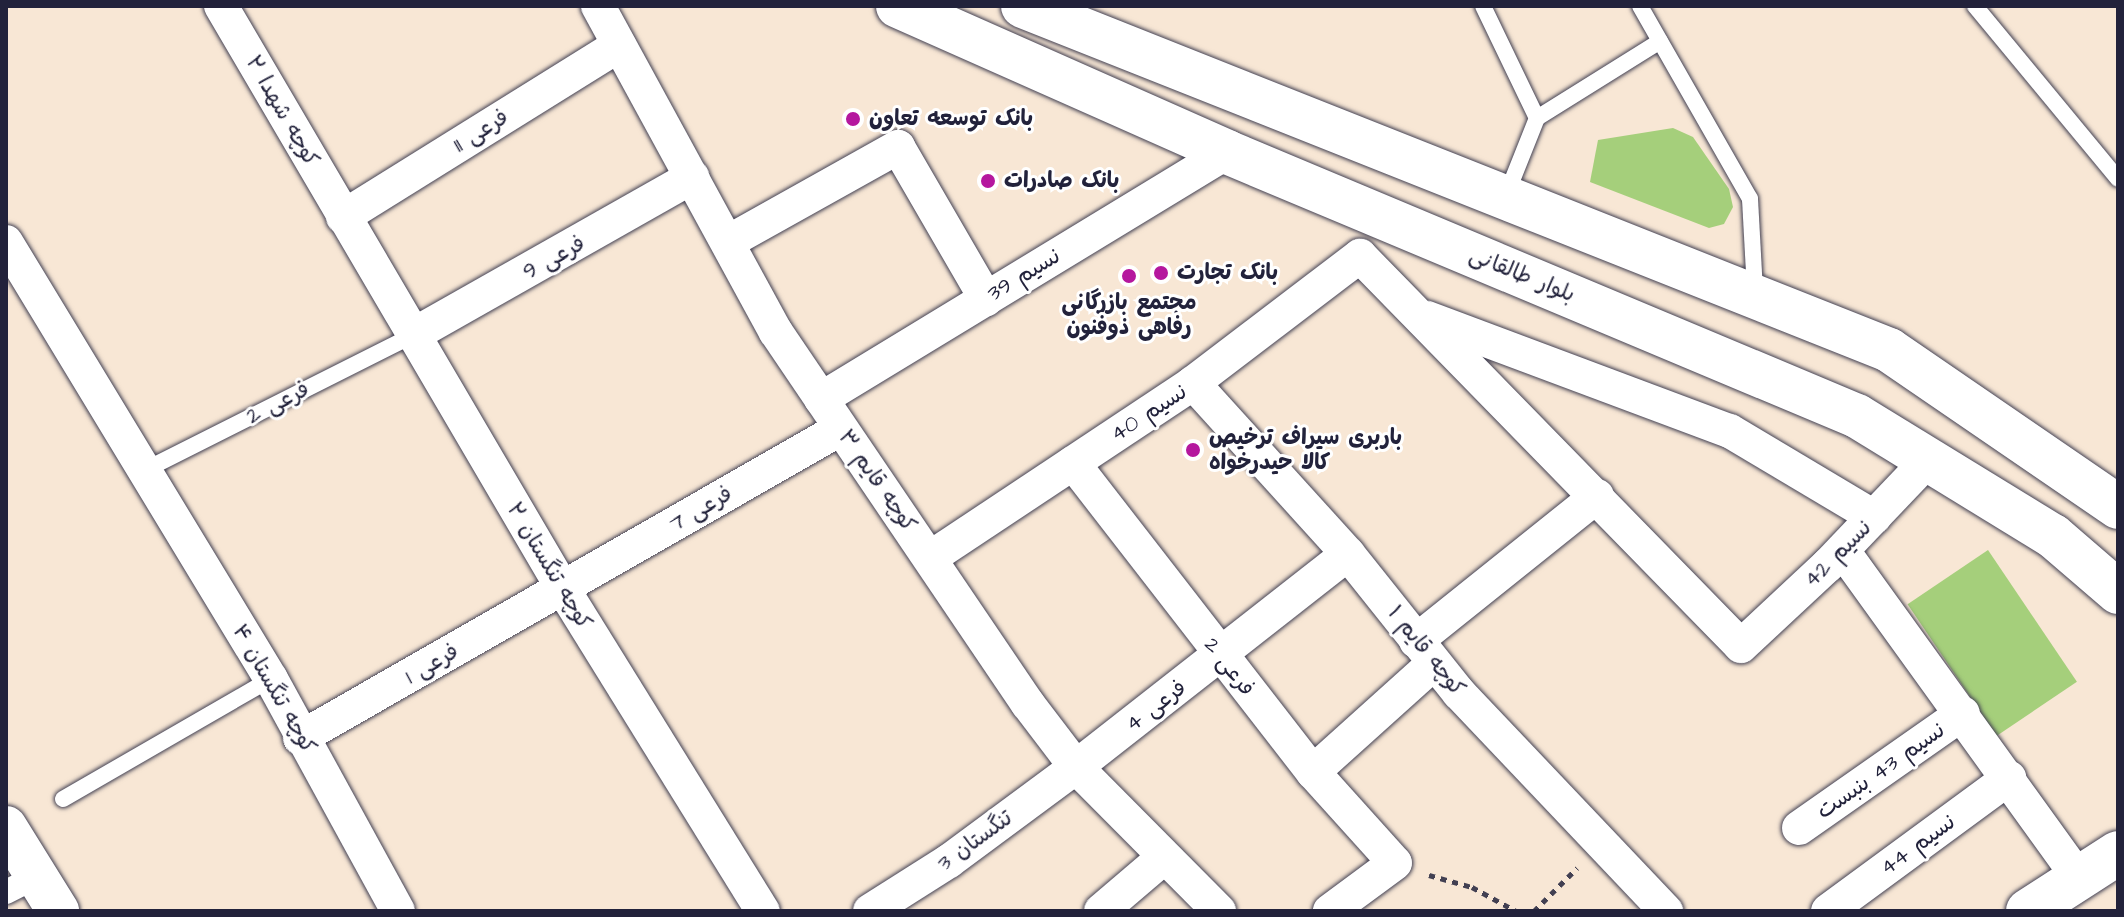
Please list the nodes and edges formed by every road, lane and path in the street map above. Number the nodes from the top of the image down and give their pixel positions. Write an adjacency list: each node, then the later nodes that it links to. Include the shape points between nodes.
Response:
1 (221, 6): 15 (street, کوچه شهدا ۲)
2 (598, 6): 9 (street, کوچه قایم ۳)
3 (898, 6): 11 (main road, بلوار طالقانی)
4 (1023, 6): 14 (main road)
5 (1483, 6): 10 (lane)
6 (1640, 6): 8 (lane)
7 (1975, 6): 13 (lane)
8 (1660, 41): 10 (lane); 19 (lane, via 1750,199)
9 (619, 45): 12 (street, کوچه قایم ۳); 15 (street, فرعی 11)
10 (1537, 118): 14 (lane)
11 (1227, 152): 18 (main road, بلوار طالقانی); 20 (street, نسیم 39)
12 (692, 177): 17 (street, کوچه قایم ۳); 22 (street, فرعی 9)
13 (2118, 179)
14 (1506, 196): 18 (main road); 19 (main road)
15 (343, 217): 22 (street, کوچه تنگستان ۲)
16 (6, 242): 29 (street, کوچه تنگستان ۴)
17 (728, 242): 20 (street, via 898,147); 25 (street, کوچه قایم ۳, via 776,332)
18 (1482, 258): 23 (main road, بلوار طالقانی)
19 (1756, 298): 23 (main road); 31 (main road, via 1889,350)
20 (986, 299): 25 (street, نسیم 39)
21 (1418, 314): 24 (street, نسیم 40, via 1360,256); 30 (street); 32 (street, via 1730,431)
22 (413, 335): 29 (lane, فرعی 2); 36 (street, کوچه تنگستان ۲)
23 (1730, 360): 27 (main road, بلوار طالقانی, via 1857,416)
24 (1193, 383): 28 (street, نسیم 40); 34 (street, کوچه قایم ۱)
25 (821, 399): 26 (street, کوچه قایم ۳)
26 (840, 429): 35 (street, کوچه قایم ۳); 36 (street, فرعی 7)
27 (1931, 457): 32 (street, نسیم 42); 37 (main road, بلوار طالقانی, via 2053,536)
28 (1073, 463): 35 (street, نسیم 40); 39 (street, فرعی 2)
29 (143, 471): 40 (street, کوچه تنگستان ۴)
30 (1597, 496): 33 (street, نسیم 42, via 1741,646); 38 (street)
31 (2118, 507)
32 (1874, 517): 33 (street, نسیم 42)
33 (1843, 551): 41 (street)
34 (1348, 554): 38 (street, کوچه قایم ۱); 39 (street, فرعی 4)
35 (930, 558): 43 (street, کوچه قایم ۳)
36 (563, 589): 42 (street, فرعی 1); 56 (street, کوچه تنگستان ۲)
37 (2118, 592)
38 (1425, 652): 44 (street); 49 (street, کوچه قایم ۱)
39 (1221, 657): 43 (street, فرعی 4); 44 (street, فرعی 2)
40 (271, 679): 42 (street, کوچه تنگستان ۴); 46 (lane)
41 (1963, 713): 45 (street); 48 (street, نسیم 43 بنبست)
42 (300, 738): 55 (street, کوچه تنگستان ۴)
43 (1076, 767): 51 (street, کوچه قایم ۳); 57 (street, تنگستان 3, via 949,861)
44 (1313, 772): 52 (street, فرعی 2)
45 (2009, 778): 53 (street); 64 (street, نسیم 44)
46 (63, 799)
47 (6, 827): 54 (street)
48 (1799, 828)
49 (1604, 842): 62 (path); 63 (street, کوچه قایم ۱)
50 (2118, 853): 53 (main road)
51 (1163, 858): 58 (street); 59 (street, کوچه قایم ۳)
52 (1395, 863): 60 (street); 61 (path, via 1472,887)
53 (2079, 878): 65 (main road)
54 (33, 893)
55 (398, 911)
56 (763, 911)
57 (870, 911)
58 (1101, 911)
59 (1219, 911)
60 (1330, 911)
61 (1516, 911)
62 (1534, 911)
63 (1666, 911)
64 (1828, 911)
65 (2028, 911)

